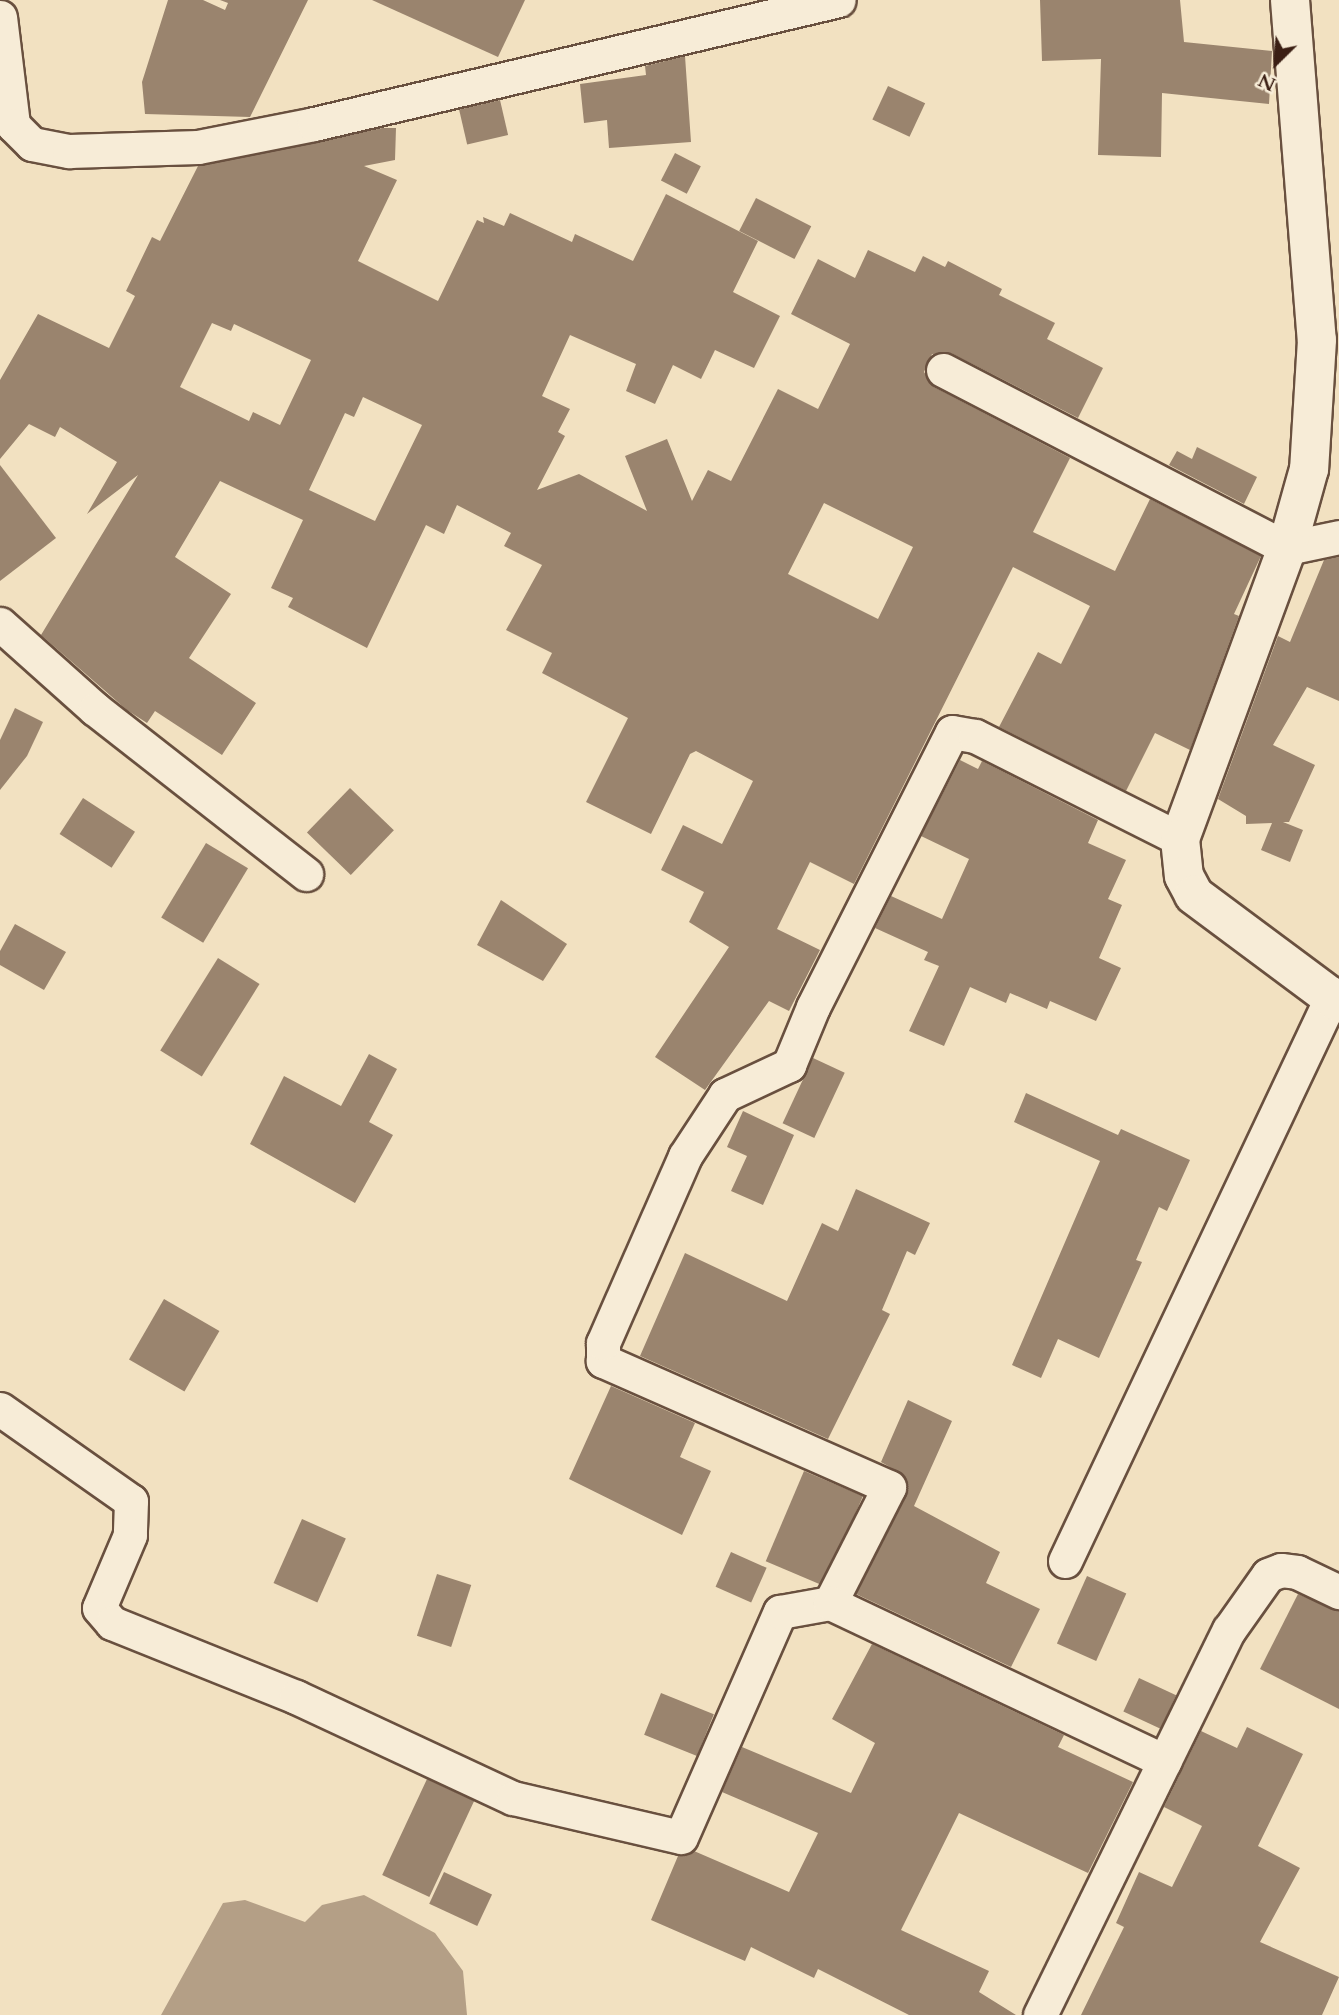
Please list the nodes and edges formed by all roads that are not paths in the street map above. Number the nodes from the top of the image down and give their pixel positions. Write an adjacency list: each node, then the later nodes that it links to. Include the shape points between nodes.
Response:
1 (839, 0): 3 (street, via 301,127 198,146 69,151 32,144 13,125)
2 (1290, 0): 4 (street)
3 (0, 17)
4 (1328, 342): 7 (street, via 1309,468)
5 (943, 370): 7 (street)
6 (1339, 537): 7 (street)
7 (1287, 548): 9 (street)
8 (0, 624): 10 (street, via 95,709)
9 (1180, 839): 11 (street, via 1184,876 1194,895); 15 (street, via 975,736 952,732 825,982 789,1065 725,1095 685,1156 603,1343 603,1362 889,1487)
10 (306, 874)
11 (1337, 998): 13 (street)
12 (0, 1409): 15 (street, via 131,1501 130,1535 100,1608 102,1616 123,1629 296,1697 513,1798 681,1837 780,1612)
13 (1065, 1560)
14 (1339, 1592): 16 (street, via 1297,1572 1281,1570 1268,1575 1229,1630)
15 (830, 1603): 16 (street)
16 (1165, 1761): 17 (street)
17 (1040, 2015)

